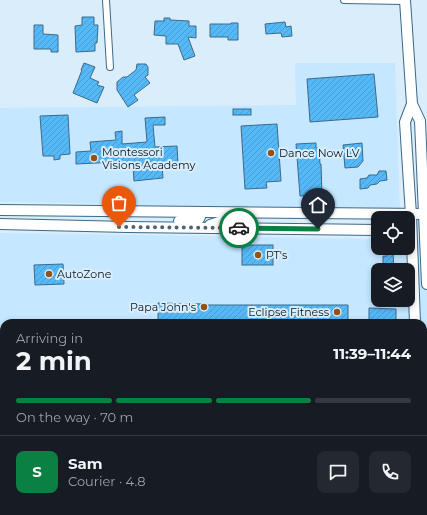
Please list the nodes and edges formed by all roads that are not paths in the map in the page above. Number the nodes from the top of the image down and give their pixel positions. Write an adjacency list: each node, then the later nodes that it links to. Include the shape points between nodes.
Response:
1 (106, 0): 4 (street)
2 (344, 0): 3 (street)
3 (405, 0): 5 (main road)
4 (110, 67)
5 (412, 104): 7 (main road, via 405,122); 11 (main road, via 420,121)
6 (4, 210): 8 (main road); 13 (main road)
7 (411, 211)
8 (200, 212): 9 (main road); 14 (main road, via 199,219 161,223)
9 (272, 213): 10 (main road); 15 (main road, via 262,219 225,220)
10 (371, 214)
11 (426, 214): 12 (main road); 18 (main road)
12 (415, 215)
13 (4, 225): 14 (main road)
14 (153, 227): 15 (main road)
15 (208, 228): 16 (main road)
16 (371, 230)
17 (415, 230): 18 (main road)
18 (426, 230): 20 (main road)
19 (411, 255): 21 (main road)
20 (427, 284)
21 (415, 319)

